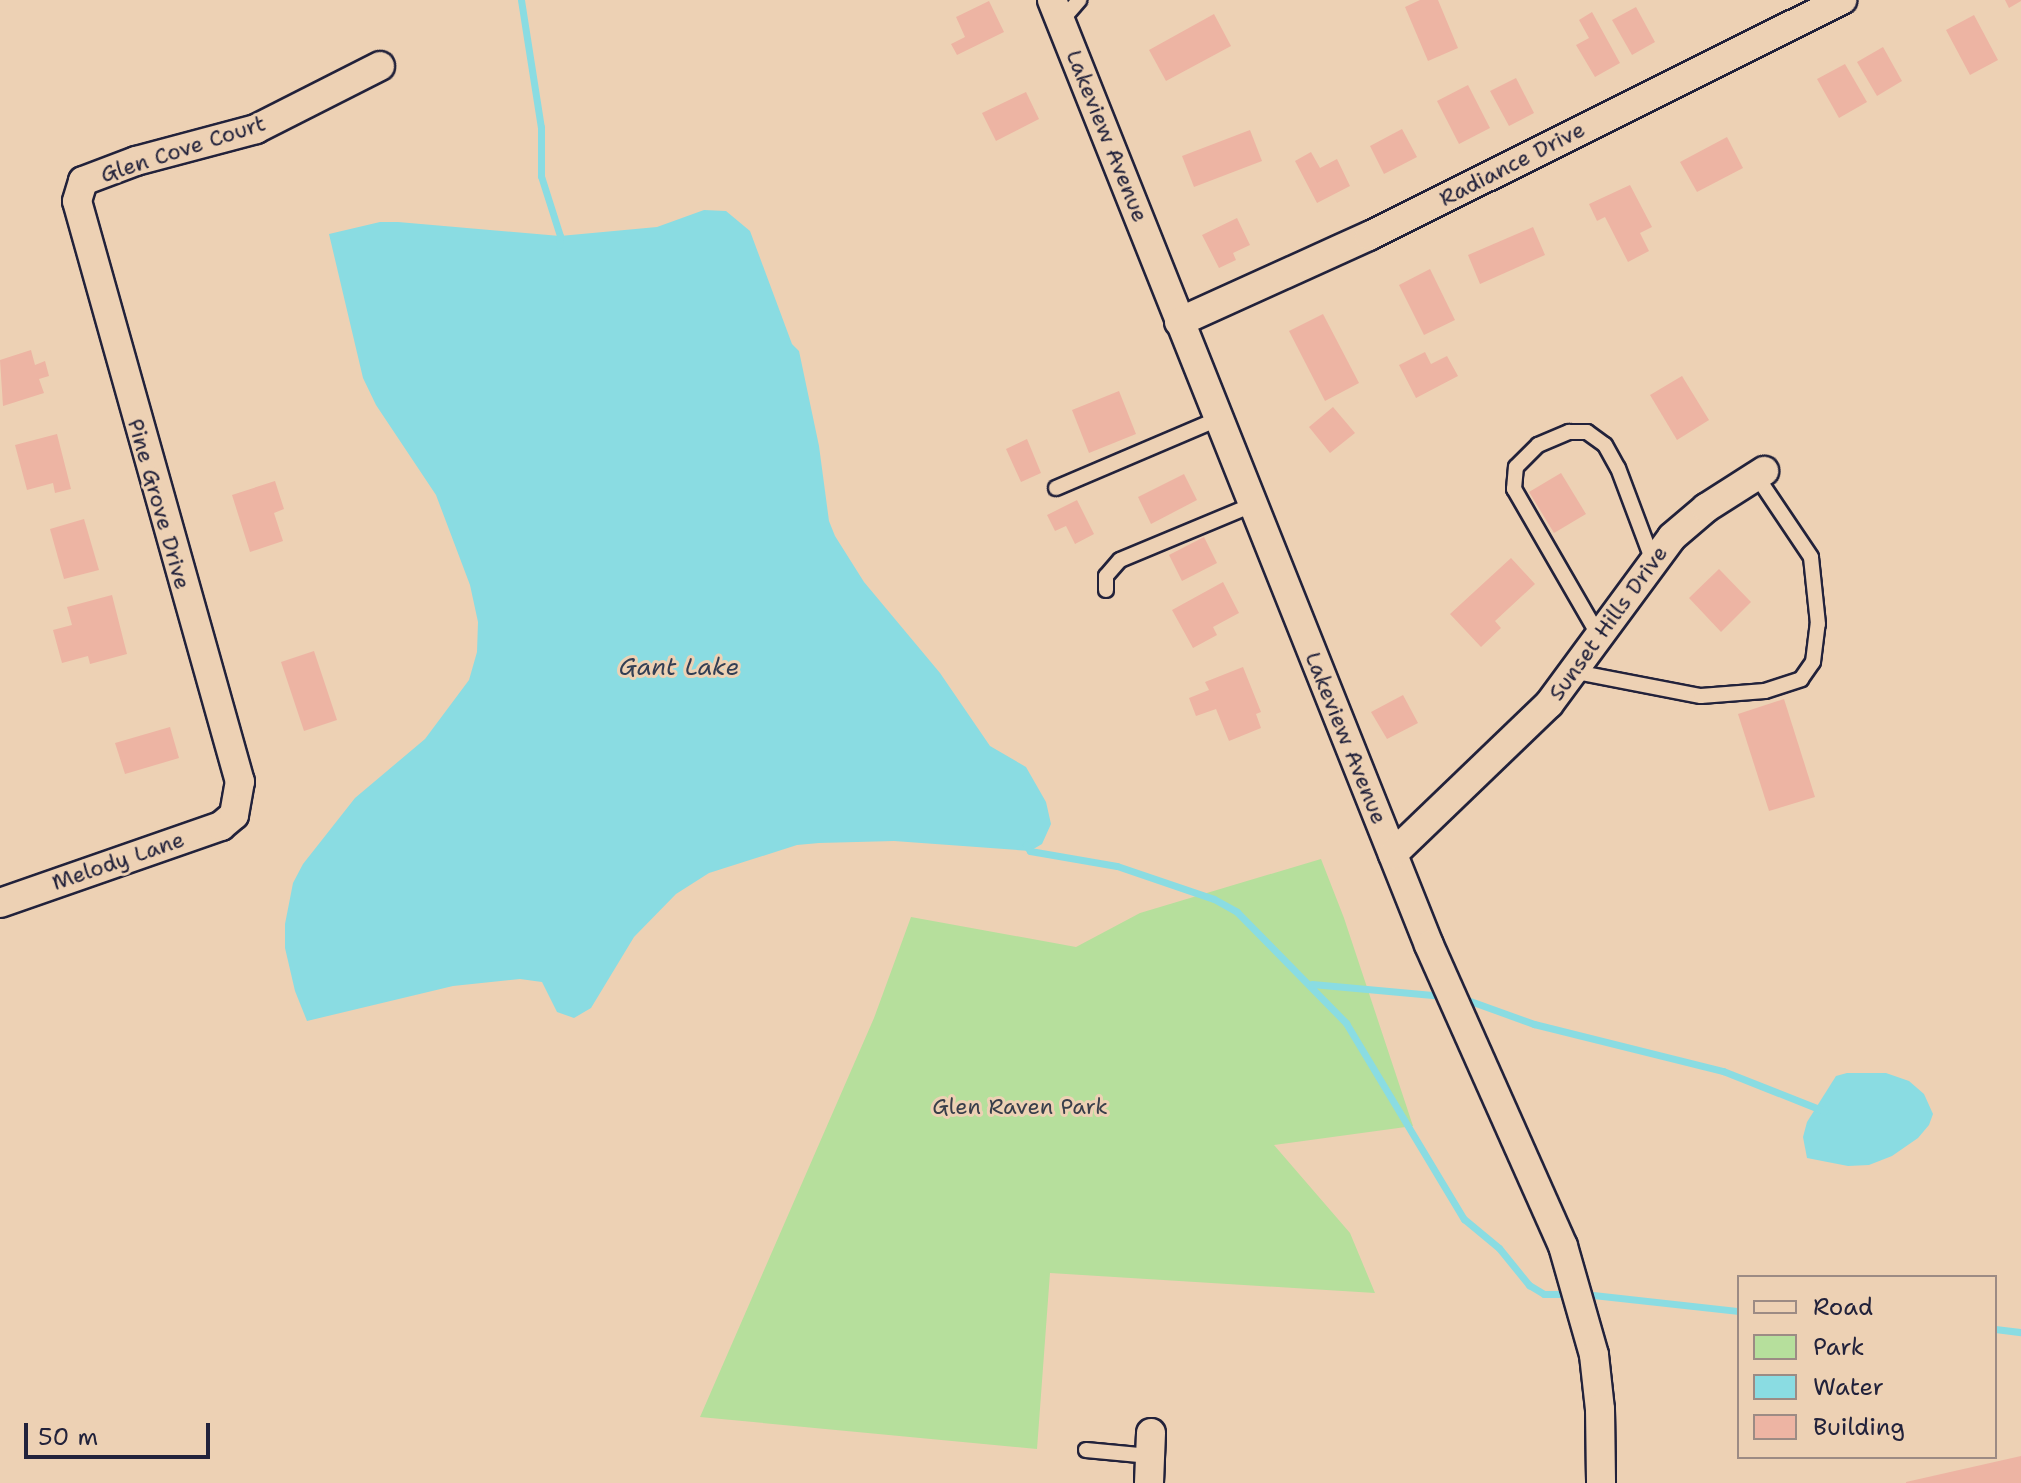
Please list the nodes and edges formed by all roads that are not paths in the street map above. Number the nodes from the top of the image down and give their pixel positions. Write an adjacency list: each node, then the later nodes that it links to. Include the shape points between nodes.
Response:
1 (1824, 4): 5 (street, Radiance Drive, via 1369,236)
2 (1064, 7): 5 (street, Lakeview Avenue)
3 (380, 66): 4 (street, Glen Cove Court, via 256,129 136,161 83,181)
4 (79, 193): 14 (street, Pine Grove Drive, via 104,306 240,782)
5 (1179, 322): 6 (street, Lakeview Avenue)
6 (1218, 419): 8 (lane); 9 (street, Lakeview Avenue)
7 (1760, 473): 10 (street, Sunset Hills Drive, via 1706,508); 13 (lane, via 1811,557 1818,624 1813,662 1801,679 1765,691 1701,696)
8 (1056, 488)
9 (1252, 505): 11 (lane, via 1120,560 1106,576); 15 (street, Lakeview Avenue)
10 (1653, 561): 12 (street, Sunset Hills Drive); 12 (lane, via 1618,468 1605,445 1587,432 1569,432 1538,445 1516,467 1514,489)
11 (1106, 590)
12 (1599, 636): 13 (street, Sunset Hills Drive)
13 (1576, 672): 15 (street, Sunset Hills Drive)
14 (234, 815): 16 (street, Melody Lane, via 221,826)
15 (1393, 854): 19 (street, Lakeview Avenue, via 1578,1288 1594,1355)
16 (0, 903)
17 (1086, 1450): 18 (lane)
18 (1150, 1457)
19 (1601, 1483)

